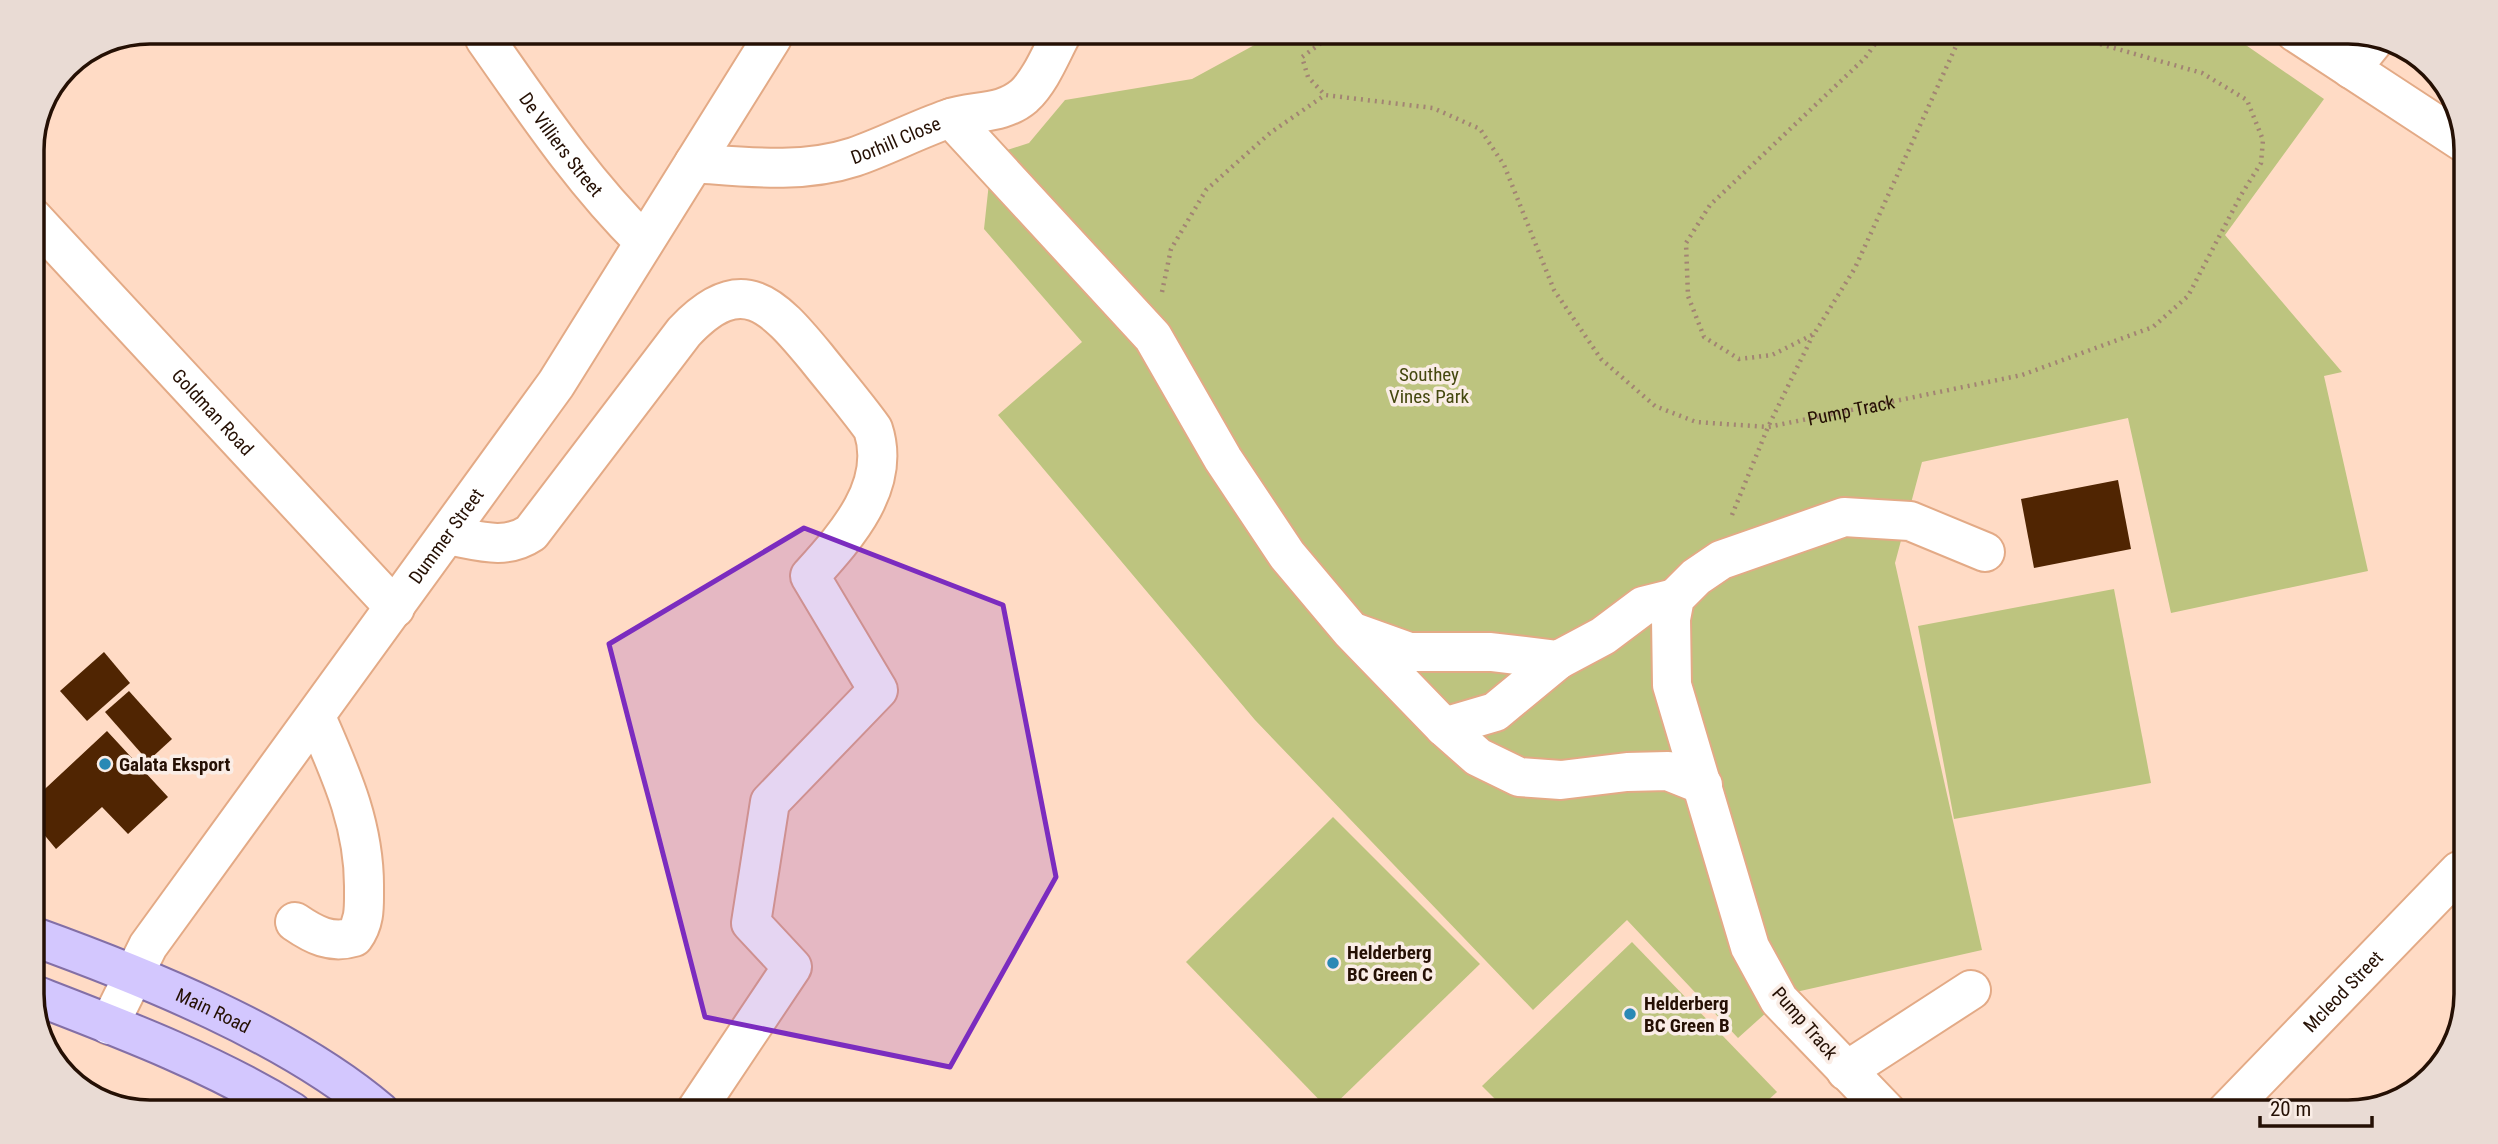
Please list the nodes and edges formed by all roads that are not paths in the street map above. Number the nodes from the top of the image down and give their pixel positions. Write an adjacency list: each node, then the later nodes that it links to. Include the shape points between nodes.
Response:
1 (489, 44): 11 (street, De Villiers Street, via 577,170)
2 (768, 44): 9 (street, Dummer Street)
3 (1056, 44): 7 (street, Dorhill Close, via 1023,96 999,110)
4 (2313, 44): 6 (street)
5 (2370, 46): 6 (street)
6 (2351, 69): 8 (street)
7 (951, 118): 9 (street, Dorhill Close, via 852,157 820,164 761,169); 16 (street, via 1153,337 1223,459 1287,555)
8 (2453, 136)
9 (694, 163): 11 (street, Dummer Street)
10 (44, 231): 15 (street, Goldman Road)
11 (644, 242): 12 (street, Dummer Street, via 556,384)
12 (447, 535): 15 (street, Dummer Street); 31 (street, via 503,545 531,533 684,332 712,307 730,299 766,306 785,320 873,429 878,467 865,504 842,541 810,576 878,690 770,802 751,923 792,967)
13 (1985, 552): 14 (street, via 1910,521 1844,517 1721,560)
14 (1675, 598): 17 (street, via 1643,606 1603,636); 20 (street, Pump Track, via 1672,685)
15 (395, 608): 18 (street, Dummer Street)
16 (1351, 631): 17 (street, via 1409,652 1491,652); 19 (street)
17 (1558, 660): 19 (street, via 1495,712)
18 (316, 717): 22 (street, via 357,818 364,872 363,916 354,937 343,940 316,936); 24 (street, Dummer Street, via 148,946)
19 (1444, 727): 20 (street, via 1478,757 1519,777 1560,780 1668,771)
20 (1703, 785): 28 (street, Pump Track, via 1750,947 1779,1000)
21 (2454, 876): 33 (street, Mcleod Street)
22 (295, 922)
23 (44, 941): 24 (main road, Main Road)
24 (133, 975): 27 (street, Dummer Street); 30 (main road, Main Road, via 237,1022)
25 (1971, 990): 28 (street)
26 (44, 999): 27 (main road)
27 (109, 1025): 29 (main road)
28 (1846, 1071): 32 (street, Pump Track)
29 (272, 1100)
30 (362, 1100)
31 (703, 1100)
32 (1875, 1100)
33 (2238, 1100)

